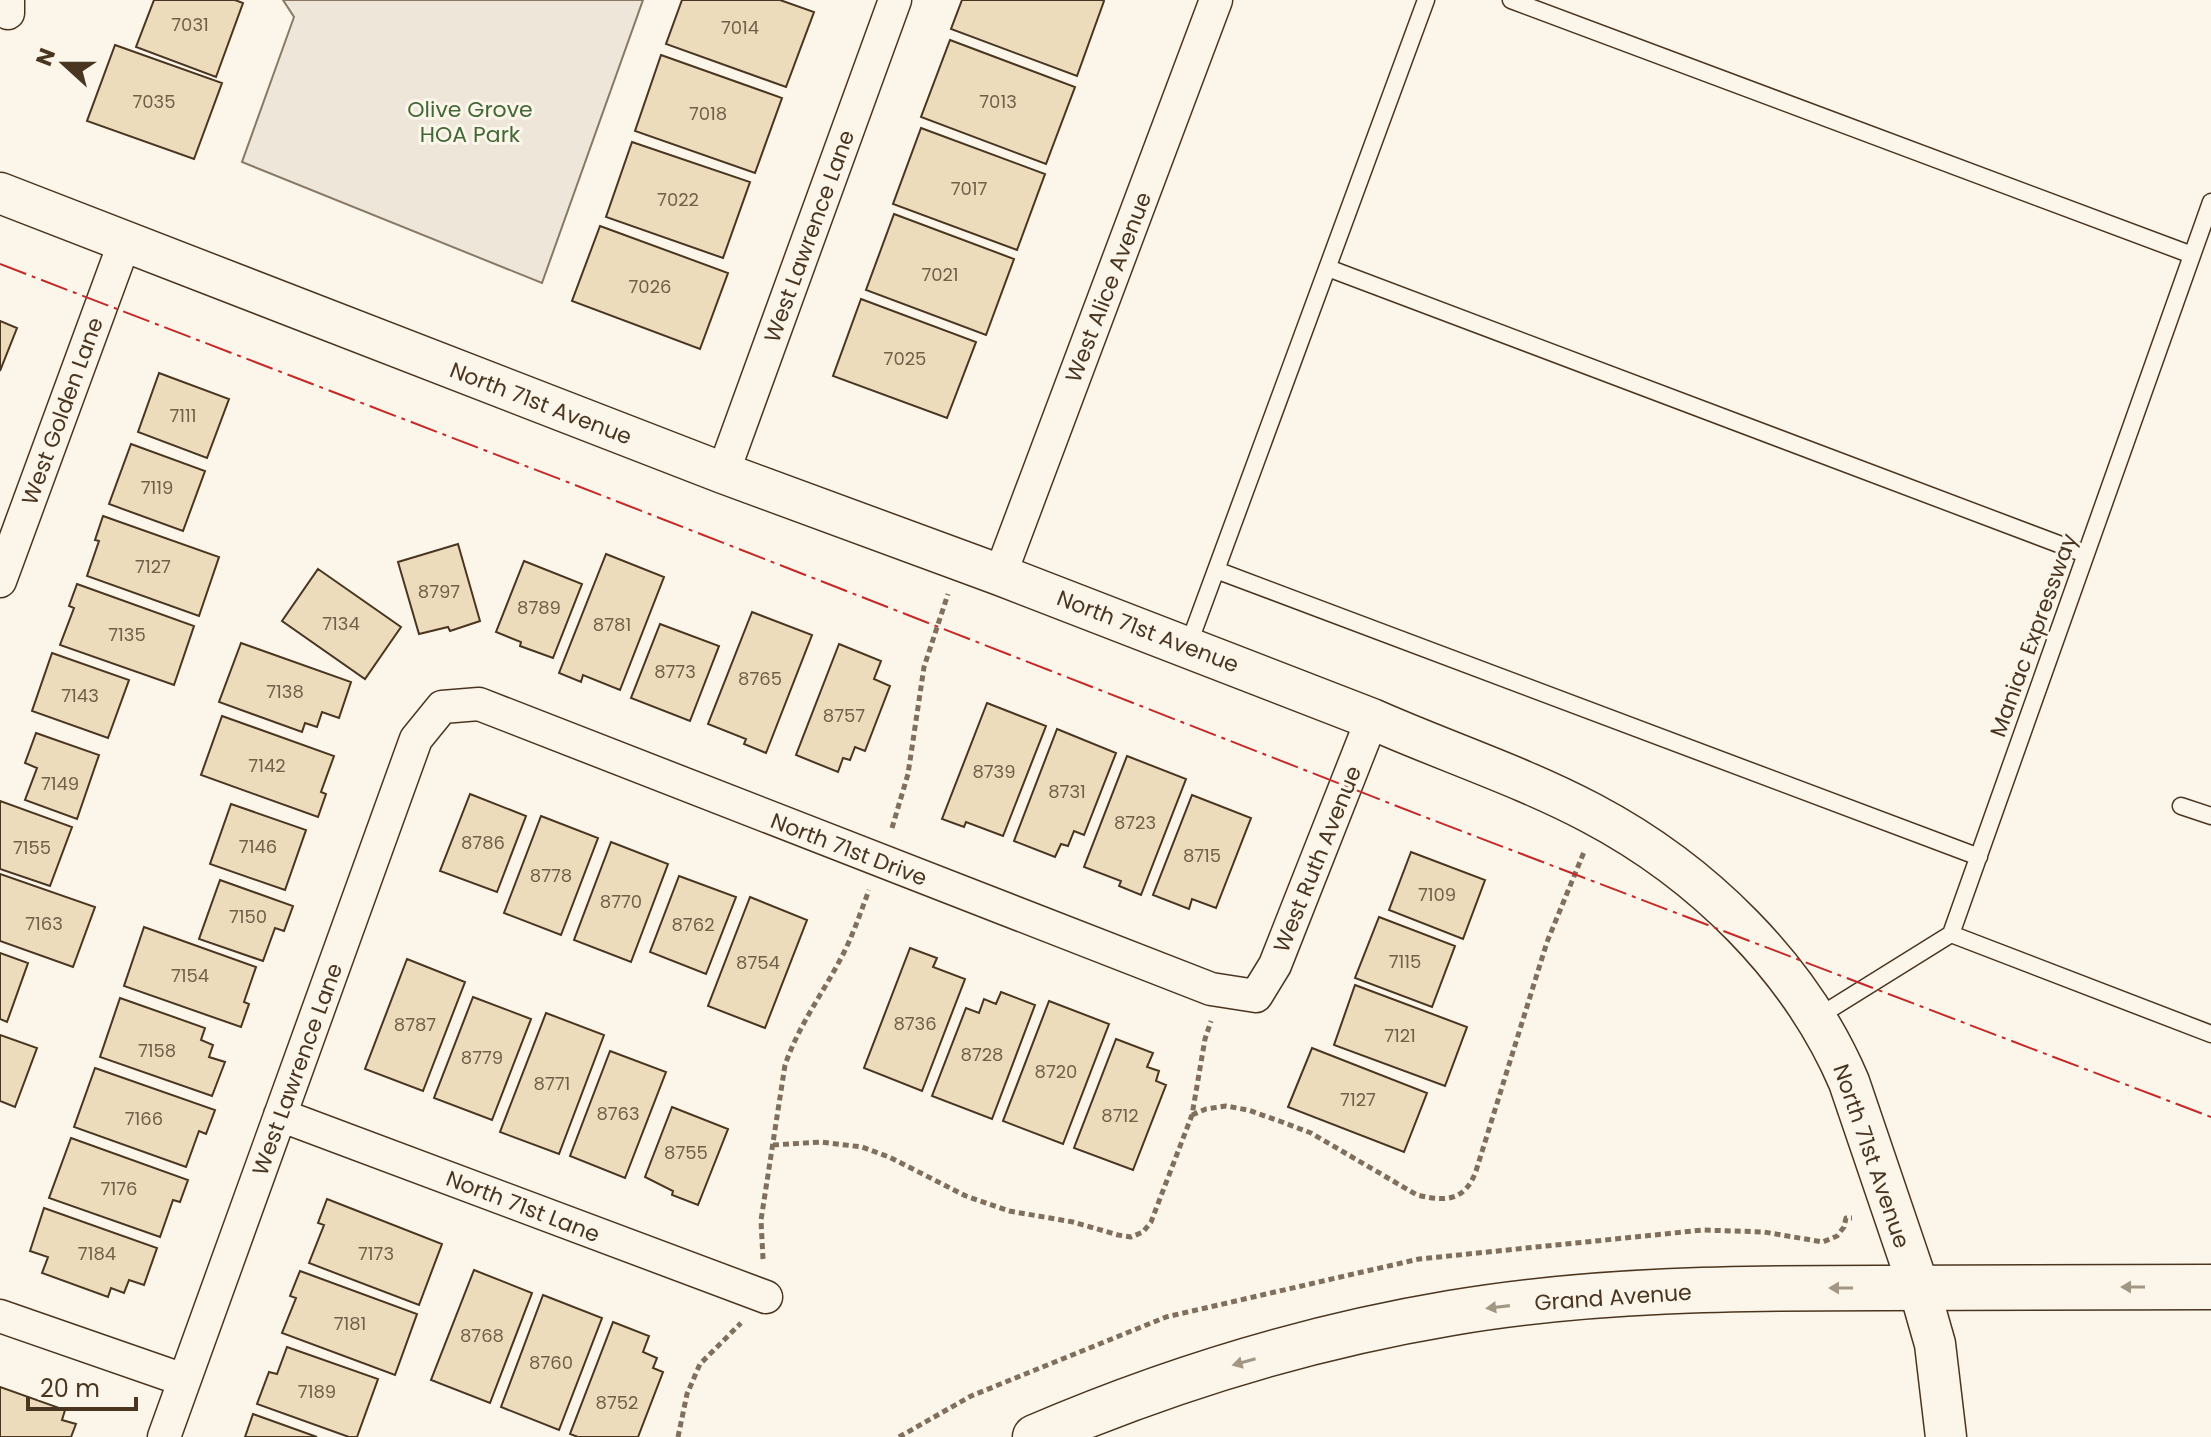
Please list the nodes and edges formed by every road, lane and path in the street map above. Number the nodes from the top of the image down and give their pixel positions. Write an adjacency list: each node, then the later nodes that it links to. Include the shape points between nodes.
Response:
1 (895, 0): 10 (street, West Lawrence Lane)
2 (1216, 0): 15 (street, West Alice Avenue)
3 (1426, 0): 9 (lane)
4 (1511, 0): 8 (lane)
5 (0, 193): 7 (street, North 71st Avenue)
6 (2211, 202): 8 (lane, Maniac Expressway)
7 (125, 241): 10 (street, North 71st Avenue); 11 (street, West Golden Lane)
8 (2192, 255): 12 (lane, Maniac Expressway)
9 (1328, 268): 12 (lane); 14 (lane)
10 (723, 473): 13 (street, North 71st Avenue)
11 (9, 527): 16 (street, West Golden Lane)
12 (2085, 554): 23 (lane, Maniac Expressway)
13 (960, 560): 15 (street, North 71st Avenue); 24 (path, via 924,667 908,774)
14 (1216, 570): 17 (lane); 23 (lane)
15 (1000, 575): 17 (street, North 71st Avenue)
16 (0, 581)
17 (1188, 646): 19 (street, North 71st Avenue)
18 (442, 707): 24 (street, North 71st Drive, via 479,704); 30 (street, West Lawrence Lane, via 416,739)
19 (1372, 719): 22 (street, North 71st Avenue); 27 (street, West Ruth Avenue, via 1275,965)
20 (2181, 806): 21 (lane)
21 (2211, 816)
22 (1600, 818): 28 (street, North 71st Avenue, via 1714,899 1776,964); 31 (path, via 1552,929 1476,1171 1464,1192 1435,1199 1417,1195 1311,1133 1248,1110 1226,1106)
23 (1979, 857): 25 (lane, Maniac Expressway)
24 (880, 861): 26 (street, North 71st Drive); 32 (path, via 840,960 785,1065)
25 (1951, 934): 28 (lane); 29 (lane)
26 (1219, 991): 27 (street, North 71st Drive); 31 (path)
27 (1256, 996)
28 (1816, 1018): 34 (street, North 71st Avenue, via 1849,1082)
29 (2211, 1034)
30 (280, 1115): 35 (street, North 71st Lane); 37 (street, West Lawrence Lane)
31 (1192, 1115): 32 (path, via 1151,1222 1131,1237 1009,1211 862,1147 821,1142)
32 (773, 1145): 35 (path, via 761,1220)
33 (2211, 1287): 34 (highway, Grand Avenue, one-way to 34)
34 (1919, 1288): 40 (highway, Grand Avenue, one-way to 40, via 1677,1291 1452,1313 1329,1338 1202,1375); 41 (street, North 71st Avenue, via 1935,1344)
35 (766, 1297): 39 (path, via 700,1364)
36 (0, 1316): 37 (street)
37 (184, 1380): 38 (street, West Lawrence Lane)
38 (164, 1437)
39 (678, 1437)
40 (1035, 1437)
41 (1946, 1437)

